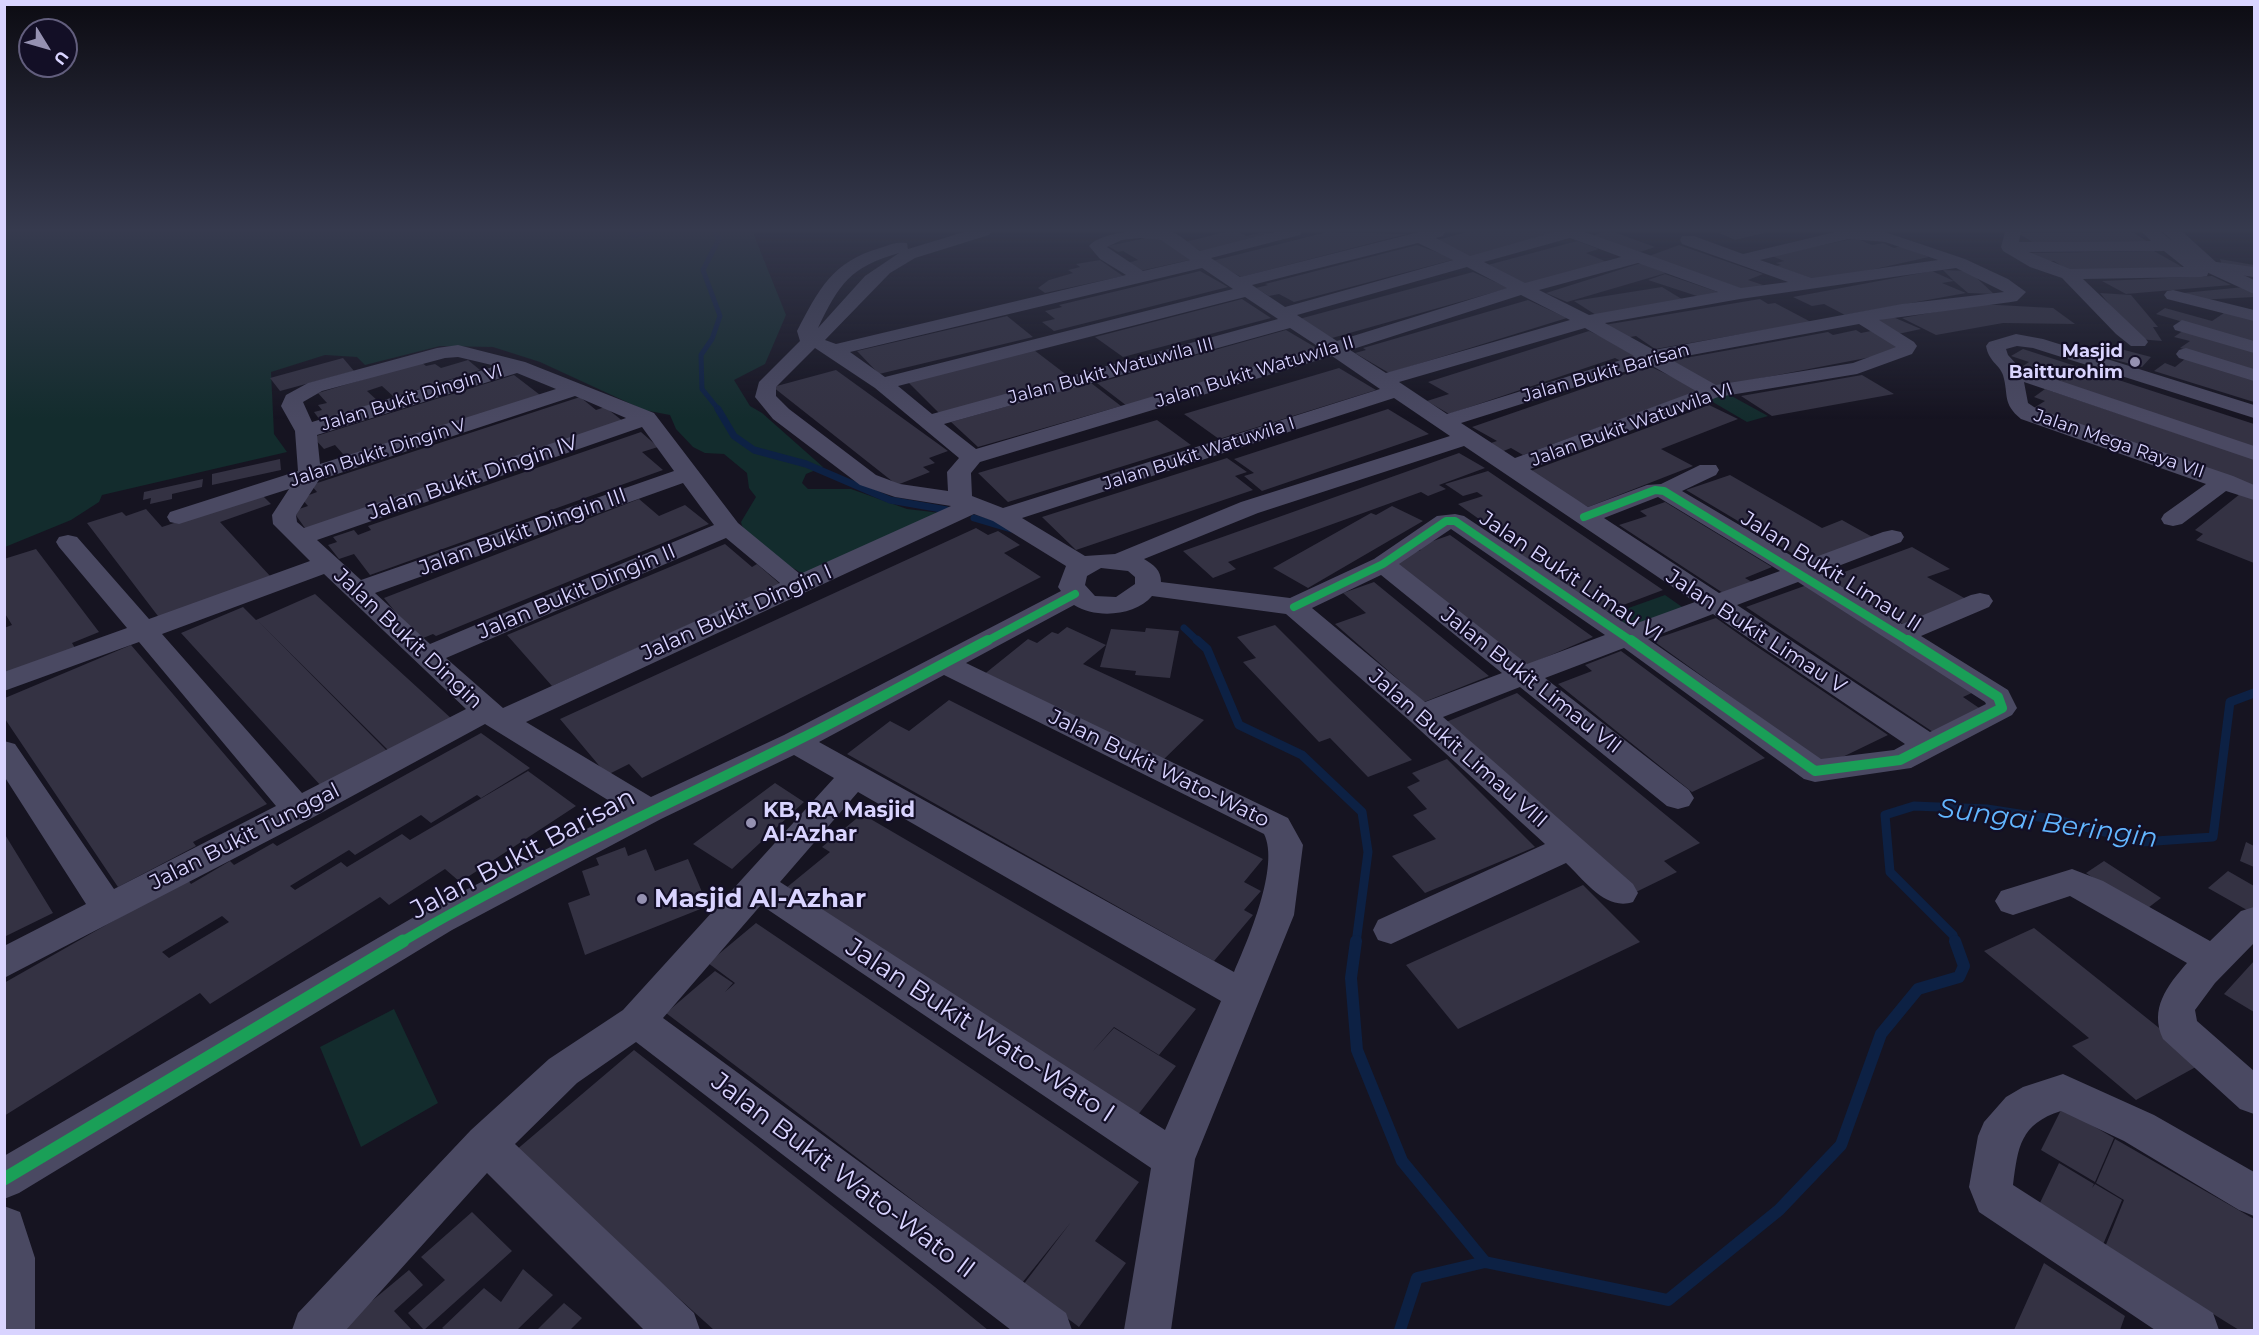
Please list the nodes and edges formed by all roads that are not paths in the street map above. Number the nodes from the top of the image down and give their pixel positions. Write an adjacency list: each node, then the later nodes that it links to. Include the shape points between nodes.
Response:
1 (827, 294): 23 (street, via 807,331)
2 (858, 294): 23 (street, via 825,332)
3 (1066, 294): 15 (street)
4 (1218, 294): 22 (street)
5 (1250, 294): 18 (street, Jalan Bukit Limau V)
6 (1365, 294): 18 (street, Jalan Bukit Watuwila III)
7 (1505, 294): 26 (street, Jalan Bukit Watuwila II)
8 (1533, 294): 20 (street)
9 (1738, 294): 20 (street, Jalan Bukit Watuwila I)
10 (1766, 294): 19 (street)
11 (2014, 294): 19 (street, Jalan Bukit Barisan)
12 (2088, 294): 24 (street)
13 (2173, 295): 16 (street)
14 (2254, 302): 16 (street)
15 (1016, 306): 22 (street); 27 (street)
16 (2218, 306): 17 (street)
17 (2254, 316)
18 (1286, 318): 26 (street, Jalan Bukit Limau V); 39 (street, Jalan Bukit Watuwila III)
19 (1854, 319): 29 (street, Jalan Bukit Barisan); 36 (street, Jalan Bukit Watuwila VI, via 1902,342 1907,346 1905,350 1857,368)
20 (1587, 321): 29 (street); 34 (street, Jalan Bukit Watuwila I)
21 (2182, 326): 25 (street)
22 (1063, 338): 33 (street)
23 (810, 342): 27 (street); 52 (street, via 766,386 765,397 868,480 895,490)
24 (2138, 342)
25 (2254, 347)
26 (1334, 349): 34 (street, Jalan Bukit Limau V); 44 (street, Jalan Bukit Watuwila II)
27 (834, 350): 33 (street)
28 (2186, 354): 32 (street)
29 (1650, 357): 36 (street); 40 (street, Jalan Bukit Barisan)
30 (518, 366): 35 (street); 41 (street, Jalan Bukit Dingin VI); 41 (street, via 458,351 428,354 315,387 293,399 292,406)
31 (2012, 371): 37 (street, via 1998,357 1996,346 2006,341 2025,341); 43 (street); 49 (street, Jalan Mega Raya VII, via 2018,405 2029,414)
32 (2254, 375)
33 (882, 384): 39 (street)
34 (1389, 386): 40 (street, Jalan Bukit Limau V); 53 (street, Jalan Bukit Watuwila I)
35 (577, 389): 38 (street); 48 (street, Jalan Bukit Dingin V)
36 (1713, 392): 45 (street, Jalan Bukit Watuwila VI)
37 (2254, 411)
38 (646, 418): 47 (street); 59 (street, Jalan Bukit Dingin IV)
39 (930, 420): 44 (street)
40 (1445, 421): 42 (street, Jalan Bukit Limau V)
41 (306, 431): 48 (street)
42 (1469, 437): 45 (street, Jalan Bukit Limau V); 61 (street, via 1292,494 1171,537)
43 (2254, 453)
44 (972, 457): 52 (street, via 959,472)
45 (1513, 467): 55 (street, Jalan Bukit Limau V)
46 (1708, 470): 50 (street)
47 (689, 473): 57 (street); 68 (street, Jalan Bukit Dingin III)
48 (310, 475): 54 (street, Jalan Bukit Dingin V); 59 (street, Jalan Bukit Dingin, via 284,515 285,524)
49 (2225, 481): 51 (street, Jalan Mega Raya VII); 56 (street)
50 (1664, 491): 55 (street, via 1655,490); 64 (street, Jalan Bukit Limau II)
51 (2254, 493)
52 (967, 503): 53 (street); 66 (street, Jalan Bukit Dingin I)
53 (1002, 516): 65 (street)
54 (179, 517)
55 (1584, 517): 70 (street, Jalan Bukit Limau V)
56 (2173, 519)
57 (729, 528): 66 (street); 75 (street, Jalan Bukit Dingin II)
58 (1892, 537): 64 (street)
59 (300, 538): 62 (street, Jalan Bukit Dingin)
60 (68, 542): 72 (street)
61 (1122, 560): 65 (street, via 1095,561); 67 (street, via 1144,571 1149,579)
62 (327, 564): 68 (street, Jalan Bukit Dingin); 72 (street)
63 (1383, 564): 71 (street, Jalan Bukit Limau VI); 74 (street, Jalan Bukit Limau VI, via 1446,520 1455,521); 77 (street, Jalan Bukit Limau VII)
64 (1800, 572): 70 (street); 73 (street, Jalan Bukit Limau II)
65 (1079, 580): 67 (street, via 1085,601 1115,605 1142,596); 76 (street, Jalan Bukit Barisan)
66 (799, 586): 80 (street, Jalan Bukit Dingin I)
67 (1148, 588): 71 (street)
68 (358, 590): 75 (street, Jalan Bukit Dingin)
69 (1980, 601): 73 (street)
70 (1712, 603): 74 (street); 82 (street, Jalan Bukit Limau V)
71 (1294, 607): 79 (street, Jalan Bukit Limau VIII)
72 (147, 632): 78 (street); 86 (street)
73 (1900, 635): 82 (street, Jalan Bukit Limau II, via 1998,697 2002,708)
74 (1628, 638): 77 (street); 82 (street, Jalan Bukit Limau VI, via 1815,771 1900,760)
75 (426, 656): 80 (street, Jalan Bukit Dingin)
76 (945, 664): 81 (street, Jalan Bukit Barisan); 97 (street, Jalan Bukit Wato-Wato, via 1276,826 1286,845 1276,915)
77 (1524, 675): 79 (street); 85 (street, Jalan Bukit Limau VII)
78 (4, 682)
79 (1421, 714): 88 (street, Jalan Bukit Limau VIII)
80 (494, 716): 86 (street, Jalan Bukit Tunggal); 87 (street, Jalan Bukit Dingin)
81 (795, 742): 84 (street); 87 (street, Jalan Bukit Barisan)
82 (1929, 746)
83 (4, 751): 92 (street)
84 (853, 777): 89 (street); 97 (street)
85 (1678, 798)
86 (299, 811): 92 (street, Jalan Bukit Tunggal)
87 (650, 812): 102 (street, Jalan Bukit Barisan, via 439,920)
88 (1570, 847): 90 (street, Jalan Bukit Limau VIII); 94 (street)
89 (756, 884): 98 (street); 101 (street, Jalan Bukit Wato-Wato I)
90 (1621, 892)
91 (2013, 901): 95 (street, via 2072,882)
92 (107, 907): 96 (street, Jalan Bukit Tunggal)
93 (2254, 921): 95 (street)
94 (1391, 930)
95 (2214, 961): 99 (street, via 2178,1004 2177,1027)
96 (4, 963)
97 (1243, 995): 101 (street, Jalan Bukit Wato-Wato)
98 (637, 1021): 100 (street, via 563,1071); 109 (street, Jalan Bukit Wato-Wato II)
99 (2254, 1096)
100 (486, 1144): 107 (street); 108 (street)
101 (1174, 1159): 110 (street, Jalan Bukit Wato-Wato)
102 (4, 1179)
103 (2254, 1195): 105 (street, via 2139,1128 2063,1092 2020,1110 1999,1136 1991,1187 1994,1197)
104 (4, 1227): 106 (street, via 12,1258)
105 (2168, 1323)
106 (12, 1330)
107 (315, 1330)
108 (677, 1330)
109 (1049, 1330)
110 (1148, 1330)

